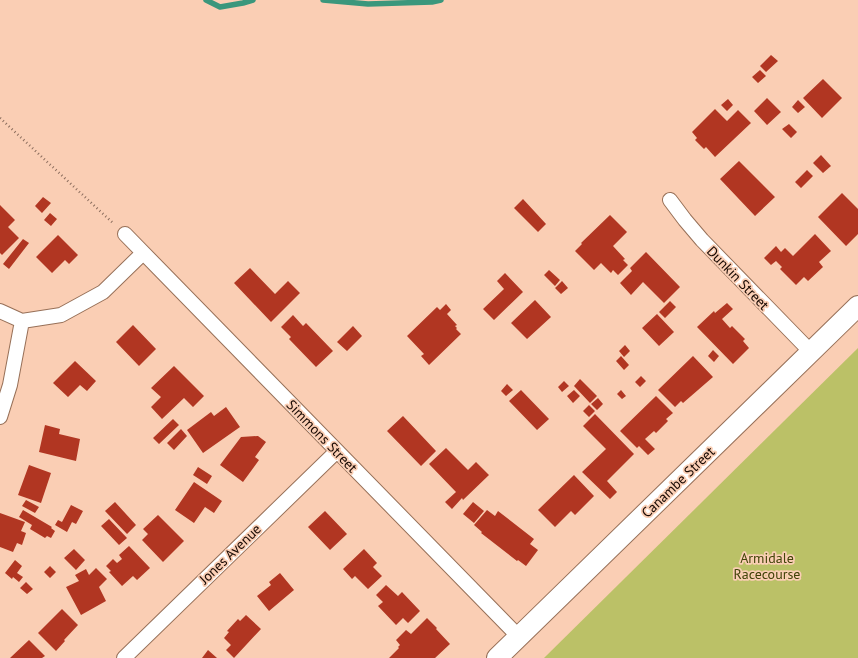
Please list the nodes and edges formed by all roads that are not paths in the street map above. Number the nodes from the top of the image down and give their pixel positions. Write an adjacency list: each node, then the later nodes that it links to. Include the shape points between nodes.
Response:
1 (670, 200): 7 (street, Dunkin Street, via 702,240)
2 (125, 234): 3 (street, Simmons Street)
3 (143, 253): 6 (street, via 103,292 61,315); 9 (street, Simmons Street)
4 (858, 306): 7 (street, Canambe Street)
5 (0, 311): 6 (street)
6 (22, 321): 8 (street, via 10,385)
7 (811, 352): 10 (street, Canambe Street)
8 (0, 417)
9 (337, 451): 10 (street, Simmons Street); 11 (street, Jones Avenue)
10 (519, 637): 12 (street, Canambe Street)
11 (124, 658)
12 (497, 658)

